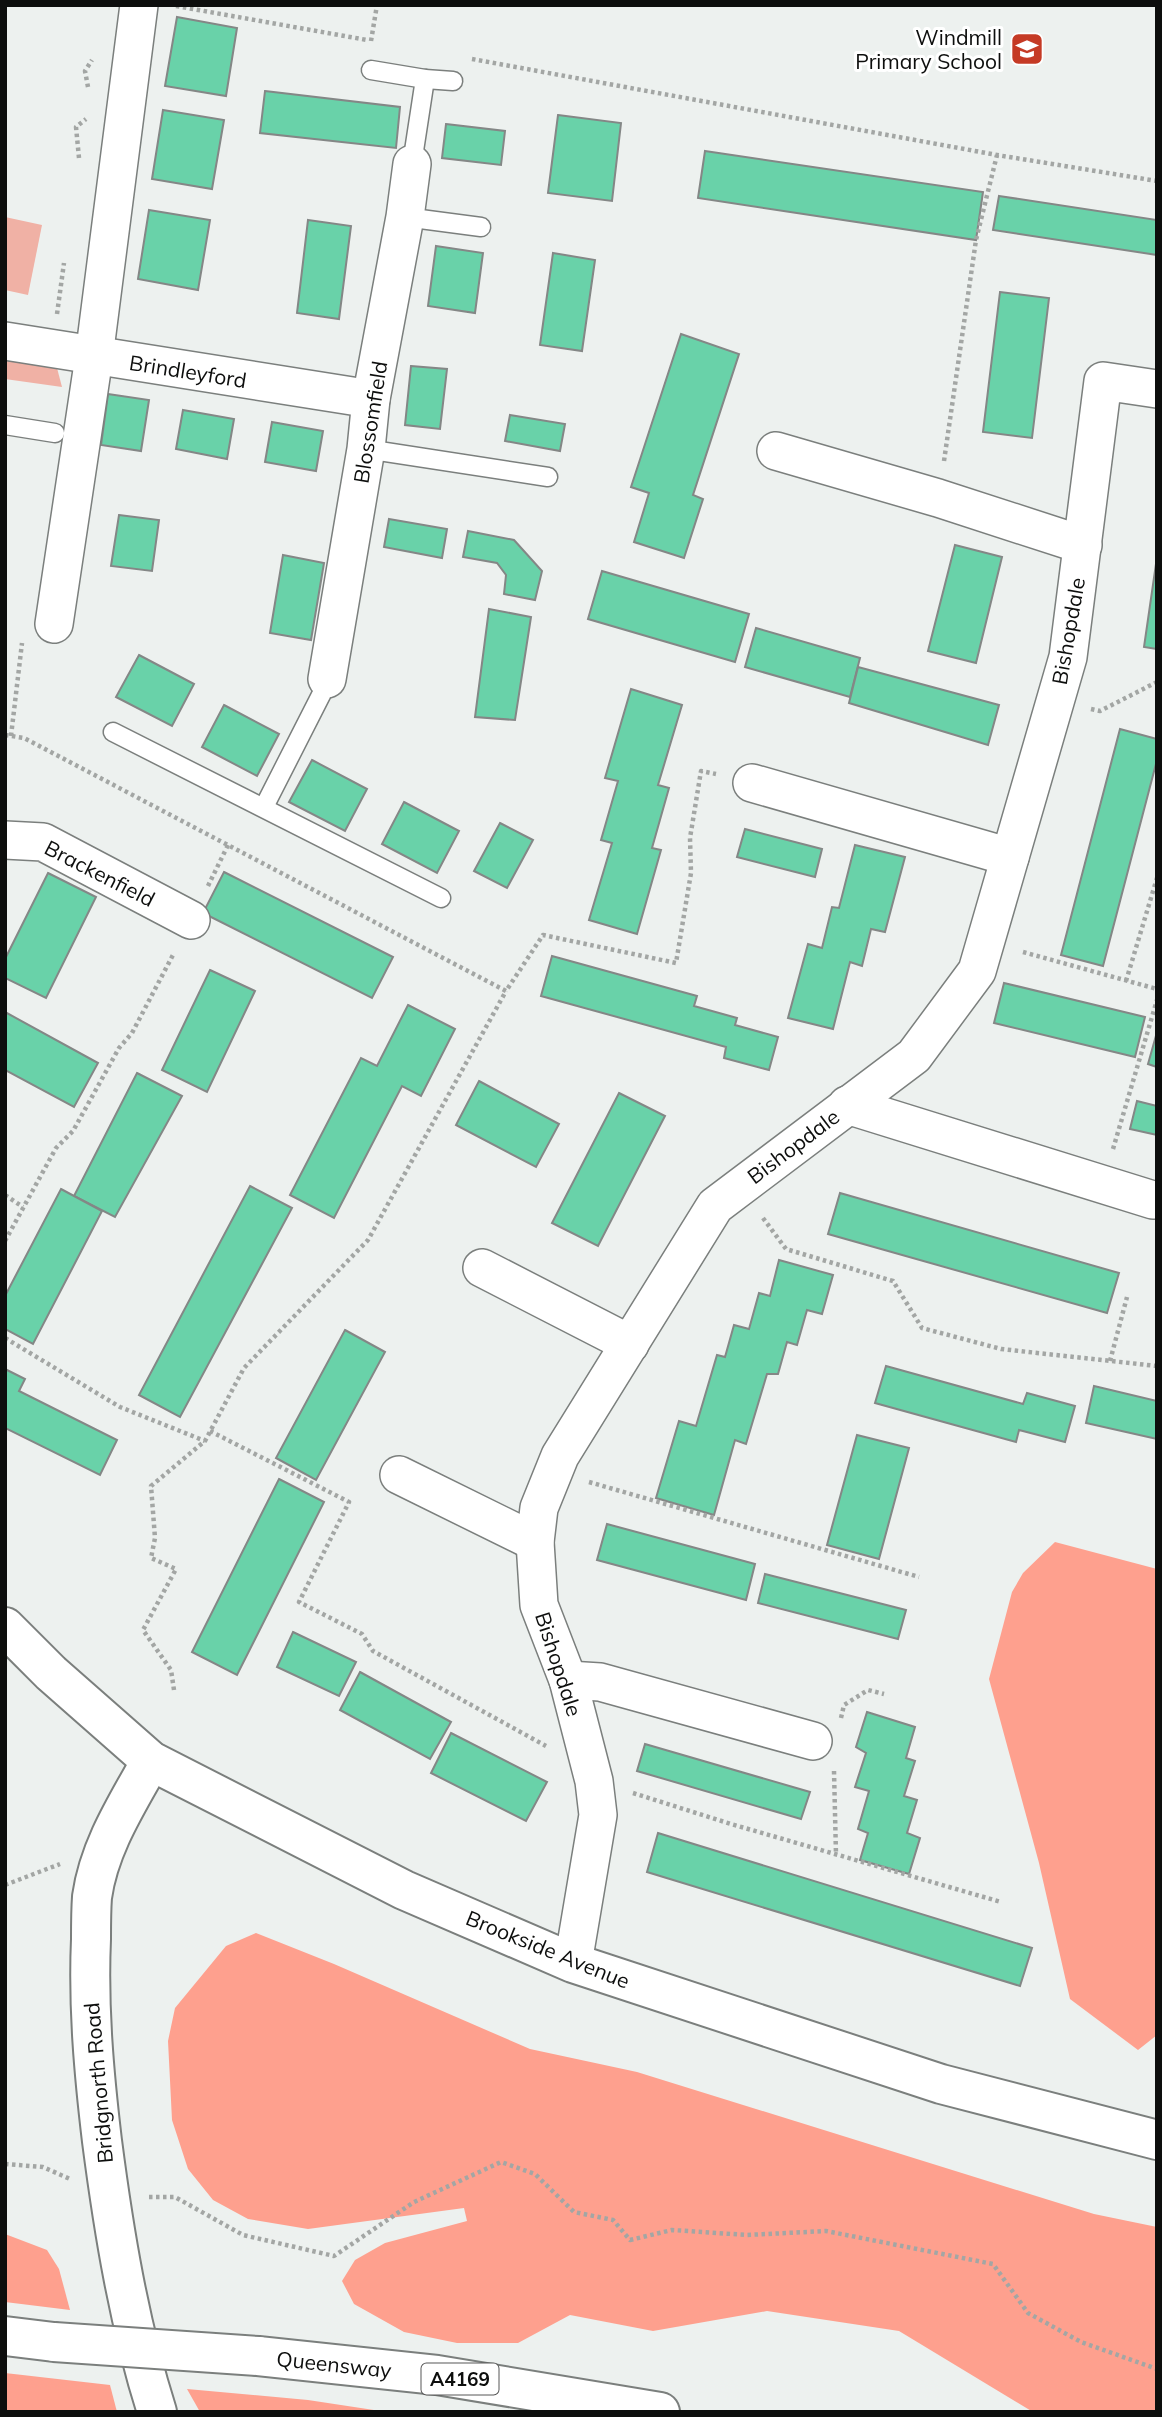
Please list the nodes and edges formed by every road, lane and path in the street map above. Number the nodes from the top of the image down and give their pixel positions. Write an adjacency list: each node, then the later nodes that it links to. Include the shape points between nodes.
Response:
1 (139, 5): 14 (street)
2 (169, 5): 3 (path, via 371,41)
3 (377, 5)
4 (466, 58): 8 (path)
5 (372, 70): 6 (lane)
6 (425, 79): 7 (lane); 9 (lane)
7 (453, 81)
8 (997, 155): 10 (path); 22 (path, via 976,240)
9 (412, 164): 11 (street, Blossomfield)
10 (1157, 181)
11 (405, 217): 12 (lane); 16 (street, Blossomfield)
12 (481, 227)
13 (5, 341): 14 (street, Brindleyford)
14 (94, 357): 16 (street, Brindleyford); 24 (street)
15 (1157, 389): 23 (street, Bishopdale, via 1103,381)
16 (371, 399): 19 (street, Blossomfield)
17 (5, 425): 18 (lane)
18 (55, 433)
19 (366, 449): 21 (lane); 25 (street, Blossomfield)
20 (776, 451): 22 (street)
21 (548, 477)
22 (938, 498): 23 (street)
23 (1083, 544): 27 (street, Bishopdale, via 1068,656)
24 (54, 624)
25 (327, 679): 30 (lane)
26 (1157, 682): 27 (path, via 1100,711)
27 (1055, 701): 33 (street, Bishopdale)
28 (113, 732): 30 (lane)
29 (752, 783): 33 (street)
30 (264, 807): 35 (lane)
31 (5, 840): 36 (street, Brackenfield, via 43,842)
32 (228, 845): 36 (path)
33 (1010, 856): 37 (street, Bishopdale)
34 (1157, 878): 38 (path)
35 (440, 898)
36 (191, 920): 47 (path, via 132,1033)
37 (986, 942): 38 (path); 42 (street, Bishopdale, via 977,971 914,1056)
38 (1126, 981): 39 (path)
39 (1157, 989)
40 (506, 991): 55 (path, via 368,1240 244,1368)
41 (1157, 1000): 43 (path)
42 (847, 1105): 43 (street); 44 (street, Bishopdale)
43 (1102, 1184): 46 (street)
44 (740, 1187): 52 (street, Bishopdale, via 715,1206); 53 (path, via 786,1249 892,1281 922,1328 1001,1349)
45 (5, 1195): 47 (path)
46 (1153, 1200)
47 (23, 1207): 48 (path)
48 (5, 1241)
49 (482, 1268): 52 (street)
50 (1127, 1297): 53 (path)
51 (5, 1338): 55 (path, via 120,1407)
52 (630, 1344): 56 (street, Bishopdale)
53 (1110, 1361): 54 (path)
54 (1157, 1366)
55 (205, 1441): 62 (path, via 151,1486 152,1558 176,1569 143,1630 171,1670)
56 (554, 1472): 58 (street, Bishopdale, via 539,1508); 59 (path)
57 (399, 1475): 58 (street)
58 (535, 1542): 61 (street, Bishopdale, via 539,1605)
59 (919, 1577)
60 (5, 1627): 64 (street, Brookside Avenue)
61 (568, 1680): 63 (street, via 600,1682); 65 (street, Bishopdale, via 598,1815)
62 (174, 1690)
63 (813, 1741)
64 (151, 1761): 65 (street, Brookside Avenue, via 404,1890); 68 (street, Bridgnorth Road, via 112,1831 92,1896 93,2062)
65 (573, 1963): 66 (street, Brookside Avenue, via 941,2084)
66 (1157, 2140)
67 (5, 2165): 68 (path, via 43,2168)
68 (109, 2195): 70 (path, via 176,2197 243,2235 334,2256 414,2202 501,2162 536,2174 574,2212 613,2220 630,2240 672,2230 747,2235 826,2231 993,2264 1028,2313 1081,2342); 71 (street, Bridgnorth Road, via 133,2326)
69 (5, 2336): 72 (street, Queensway / A4169, bridge, via 437,2375)
70 (1157, 2369)
71 (157, 2412)
72 (660, 2412)

